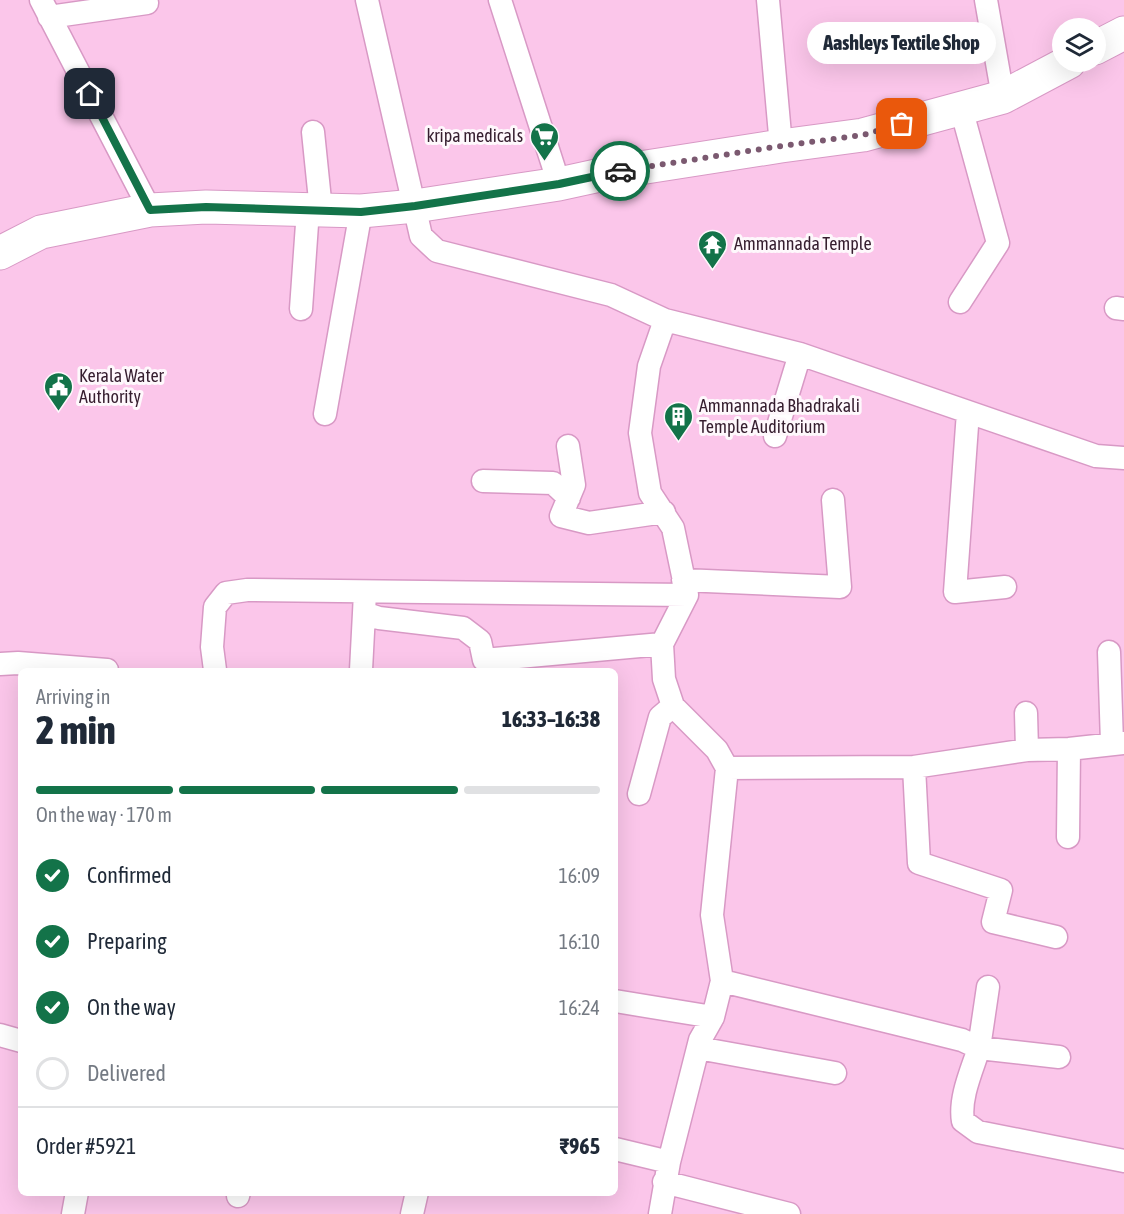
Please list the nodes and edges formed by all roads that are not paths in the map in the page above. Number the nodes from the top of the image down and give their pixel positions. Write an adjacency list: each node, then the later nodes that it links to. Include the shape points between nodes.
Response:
1 (367, 0): 15 (street)
2 (500, 0): 14 (street)
3 (768, 0): 13 (street)
4 (986, 0): 10 (street)
5 (147, 3): 6 (street)
6 (45, 8): 16 (street)
7 (1124, 33): 8 (main road)
8 (1106, 42)
9 (1052, 71): 10 (main road)
10 (1003, 97): 11 (main road)
11 (961, 108): 13 (main road, via 863,135); 20 (street, via 998,243)
12 (313, 132): 17 (street)
13 (781, 146): 14 (main road)
14 (559, 184): 15 (main road)
15 (415, 206): 18 (main road); 22 (street, via 421,237 437,250 611,295)
16 (150, 210): 17 (main road); 19 (main road, via 41,232)
17 (315, 210): 18 (main road); 21 (street)
18 (361, 212): 25 (street)
19 (0, 253)
20 (960, 302)
21 (301, 309)
22 (665, 320): 23 (street); 32 (street, via 649,366 640,433 650,492)
23 (800, 354): 24 (street); 26 (street)
24 (968, 412): 28 (street, via 1096,456); 34 (street, via 955,592)
25 (325, 414)
26 (775, 436)
27 (568, 446): 30 (street, via 574,485)
28 (1124, 458)
29 (483, 481): 30 (street, via 553,483)
30 (569, 498): 32 (street, via 561,516 589,523)
31 (833, 500): 33 (street, via 840,588)
32 (664, 512): 33 (street, via 673,528)
33 (685, 587): 35 (street); 36 (street)
34 (1005, 588)
35 (365, 603): 39 (street, via 379,618 463,628 480,641); 41 (street, via 247,590 226,593 215,607); 42 (street)
36 (662, 644): 39 (street); 43 (street, via 664,679)
37 (1109, 652): 45 (street)
38 (0, 664): 40 (street)
39 (483, 665)
40 (82, 668)
41 (215, 668)
42 (361, 668)
43 (673, 706): 49 (street, via 717,750); 50 (street, via 660,717)
44 (1026, 713): 47 (street)
45 (1118, 743): 46 (street)
46 (1069, 749): 47 (street); 51 (street)
47 (1027, 750): 48 (street)
48 (914, 767): 49 (street); 52 (street, via 919,863 1001,890 993,922)
49 (727, 768): 53 (street, via 712,915)
50 (639, 794)
51 (1068, 837)
52 (1056, 937)
53 (722, 981): 56 (street); 60 (street)
54 (988, 987): 60 (street)
55 (618, 1001): 56 (street)
56 (713, 1017): 59 (street)
57 (0, 1035): 58 (street)
58 (18, 1040)
59 (698, 1048): 62 (street); 65 (street)
60 (979, 1048): 61 (street); 64 (street, via 961,1113 963,1121 978,1132)
61 (1059, 1056)
62 (835, 1073)
63 (618, 1150): 65 (street)
64 (1124, 1161)
65 (667, 1172): 70 (street); 71 (street)
66 (76, 1196): 68 (street)
67 (416, 1196): 69 (street)
68 (73, 1214)
69 (412, 1214)
70 (660, 1214)
71 (789, 1214)

